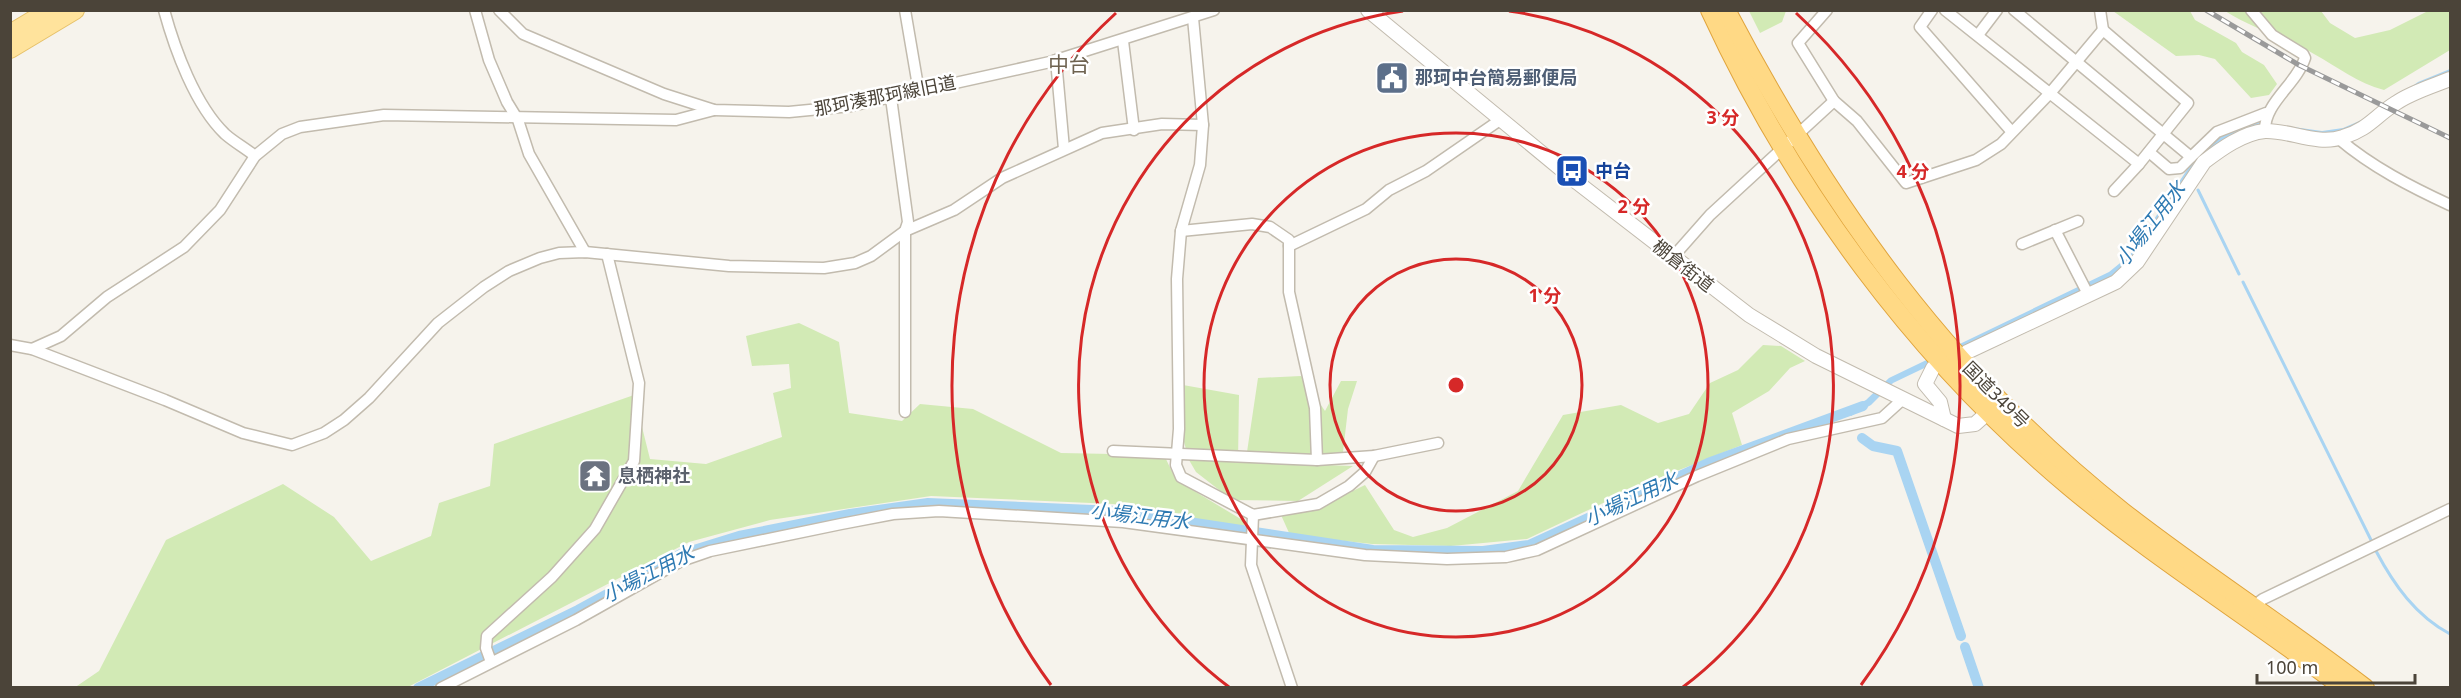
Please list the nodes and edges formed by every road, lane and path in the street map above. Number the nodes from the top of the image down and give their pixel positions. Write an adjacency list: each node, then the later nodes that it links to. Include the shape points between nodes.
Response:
1 (50, 10): 20 (main road)
2 (75, 10): 23 (main road)
3 (164, 10): 45 (street, via 193,87 225,133)
4 (475, 10): 33 (street, via 489,60)
5 (499, 10): 31 (street, 那珂湊那珂線旧道, via 523,34 621,78)
6 (905, 10): 27 (street)
7 (1214, 10): 18 (street, 那珂湊那珂線旧道)
8 (1368, 10): 34 (street, 棚倉街道)
9 (1710, 10): 43 (highway, 国道349号)
10 (1726, 10): 39 (highway, 国道349号)
11 (1827, 10): 30 (street, via 1798,43)
12 (1932, 10): 37 (street, via 1920,27)
13 (1945, 10): 21 (street)
14 (1997, 10): 21 (street)
15 (2014, 10): 25 (street)
16 (2100, 10): 19 (street)
17 (2252, 10): 32 (street, via 2272,35 2305,58)
18 (1193, 18): 22 (street, 那珂湊那珂線旧道); 35 (street)
19 (2103, 30): 25 (street); 40 (street, via 2188,104)
20 (10, 34)
21 (1978, 35): 28 (street)
22 (1123, 41): 24 (street, 那珂湊那珂線旧道); 36 (street)
23 (10, 49)
24 (1056, 60): 27 (street, 那珂湊那珂線旧道); 42 (street)
25 (2076, 62): 28 (street); 40 (street)
26 (2451, 79): 41 (street, via 2403,99 2371,125)
27 (920, 92): 29 (street, 那珂湊那珂線旧道)
28 (2051, 92): 37 (street); 47 (street)
29 (891, 98): 31 (street, 那珂湊那珂線旧道, via 814,111); 52 (street, via 908,222)
30 (1834, 100): 37 (street, via 1857,121 1906,183 1976,160 2001,144); 39 (street)
31 (714, 110): 33 (street, via 676,120)
32 (2266, 113): 38 (street); 46 (street, via 2217,132)
33 (518, 120): 45 (street, via 395,116 344,119 282,134); 56 (street, via 530,154)
34 (1500, 120): 55 (street, via 1426,171 1389,190 1366,209); 58 (street, 棚倉街道)
35 (1203, 125): 36 (street, via 1162,124); 53 (street, via 1200,165)
36 (1134, 130): 42 (street, via 1102,133)
37 (2011, 131)
38 (2265, 131): 41 (street); 59 (street, via 2239,139 2204,162 2137,262 2116,282)
39 (1795, 136): 43 (street); 65 (highway, 国道349号, via 1863,240)
40 (2163, 136): 44 (street); 46 (street)
41 (2339, 139): 49 (street, via 2360,156)
42 (1064, 148): 52 (street, via 1002,178 954,210)
43 (1782, 148): 58 (street, via 1710,215); 65 (highway, 国道349号, via 1837,233 1885,295)
44 (2149, 152): 46 (street, via 2169,169 2180,168); 47 (street)
45 (255, 156): 61 (street, via 220,210 184,247 107,297 61,336)
46 (2191, 157)
47 (2139, 164): 48 (street)
48 (2114, 191)
49 (2451, 205)
50 (2078, 221): 51 (street)
51 (2055, 230): 54 (street); 59 (street)
52 (904, 231): 57 (street, via 871,256 824,268 729,266); 66 (street)
53 (1181, 231): 55 (street, via 1261,225 1289,240); 70 (street)
54 (2022, 244)
55 (1288, 246): 72 (street, via 1289,292 1315,408)
56 (585, 252): 57 (street); 61 (street, via 540,258 484,287 438,323 344,420 324,434 292,445 243,433)
57 (607, 254): 76 (street, via 639,383 634,461 595,530 552,577 487,636)
58 (1672, 258): 64 (street, 棚倉街道, via 1769,328)
59 (2086, 290): 62 (street)
60 (10, 345): 61 (street)
61 (32, 349)
62 (1967, 352)
63 (1933, 368): 67 (street, via 1925,384 1940,402)
64 (1903, 399): 67 (street, 棚倉街道); 74 (street, via 1882,418 1788,439 1537,550 1506,557 1446,560 1365,555)
65 (1994, 407): 67 (street, 棚倉街道, via 1966,427); 75 (highway, 国道349号, via 2047,467 2115,523)
66 (905, 412)
67 (1944, 419)
68 (1438, 443): 71 (street)
69 (1113, 451): 70 (street)
70 (1176, 453): 72 (street); 74 (street, via 1181,477)
71 (1374, 456): 72 (street); 74 (street, via 1365,472 1349,486 1318,504)
72 (1317, 460)
73 (2451, 509): 75 (street)
74 (1252, 529): 76 (street, via 939,511 893,514 691,557 576,620); 78 (street, via 1251,565)
75 (2249, 610): 79 (highway, 国道349号); 80 (highway, 国道349号)
76 (489, 655): 77 (street)
77 (441, 687)
78 (1292, 687)
79 (2344, 687)
80 (2365, 687)

